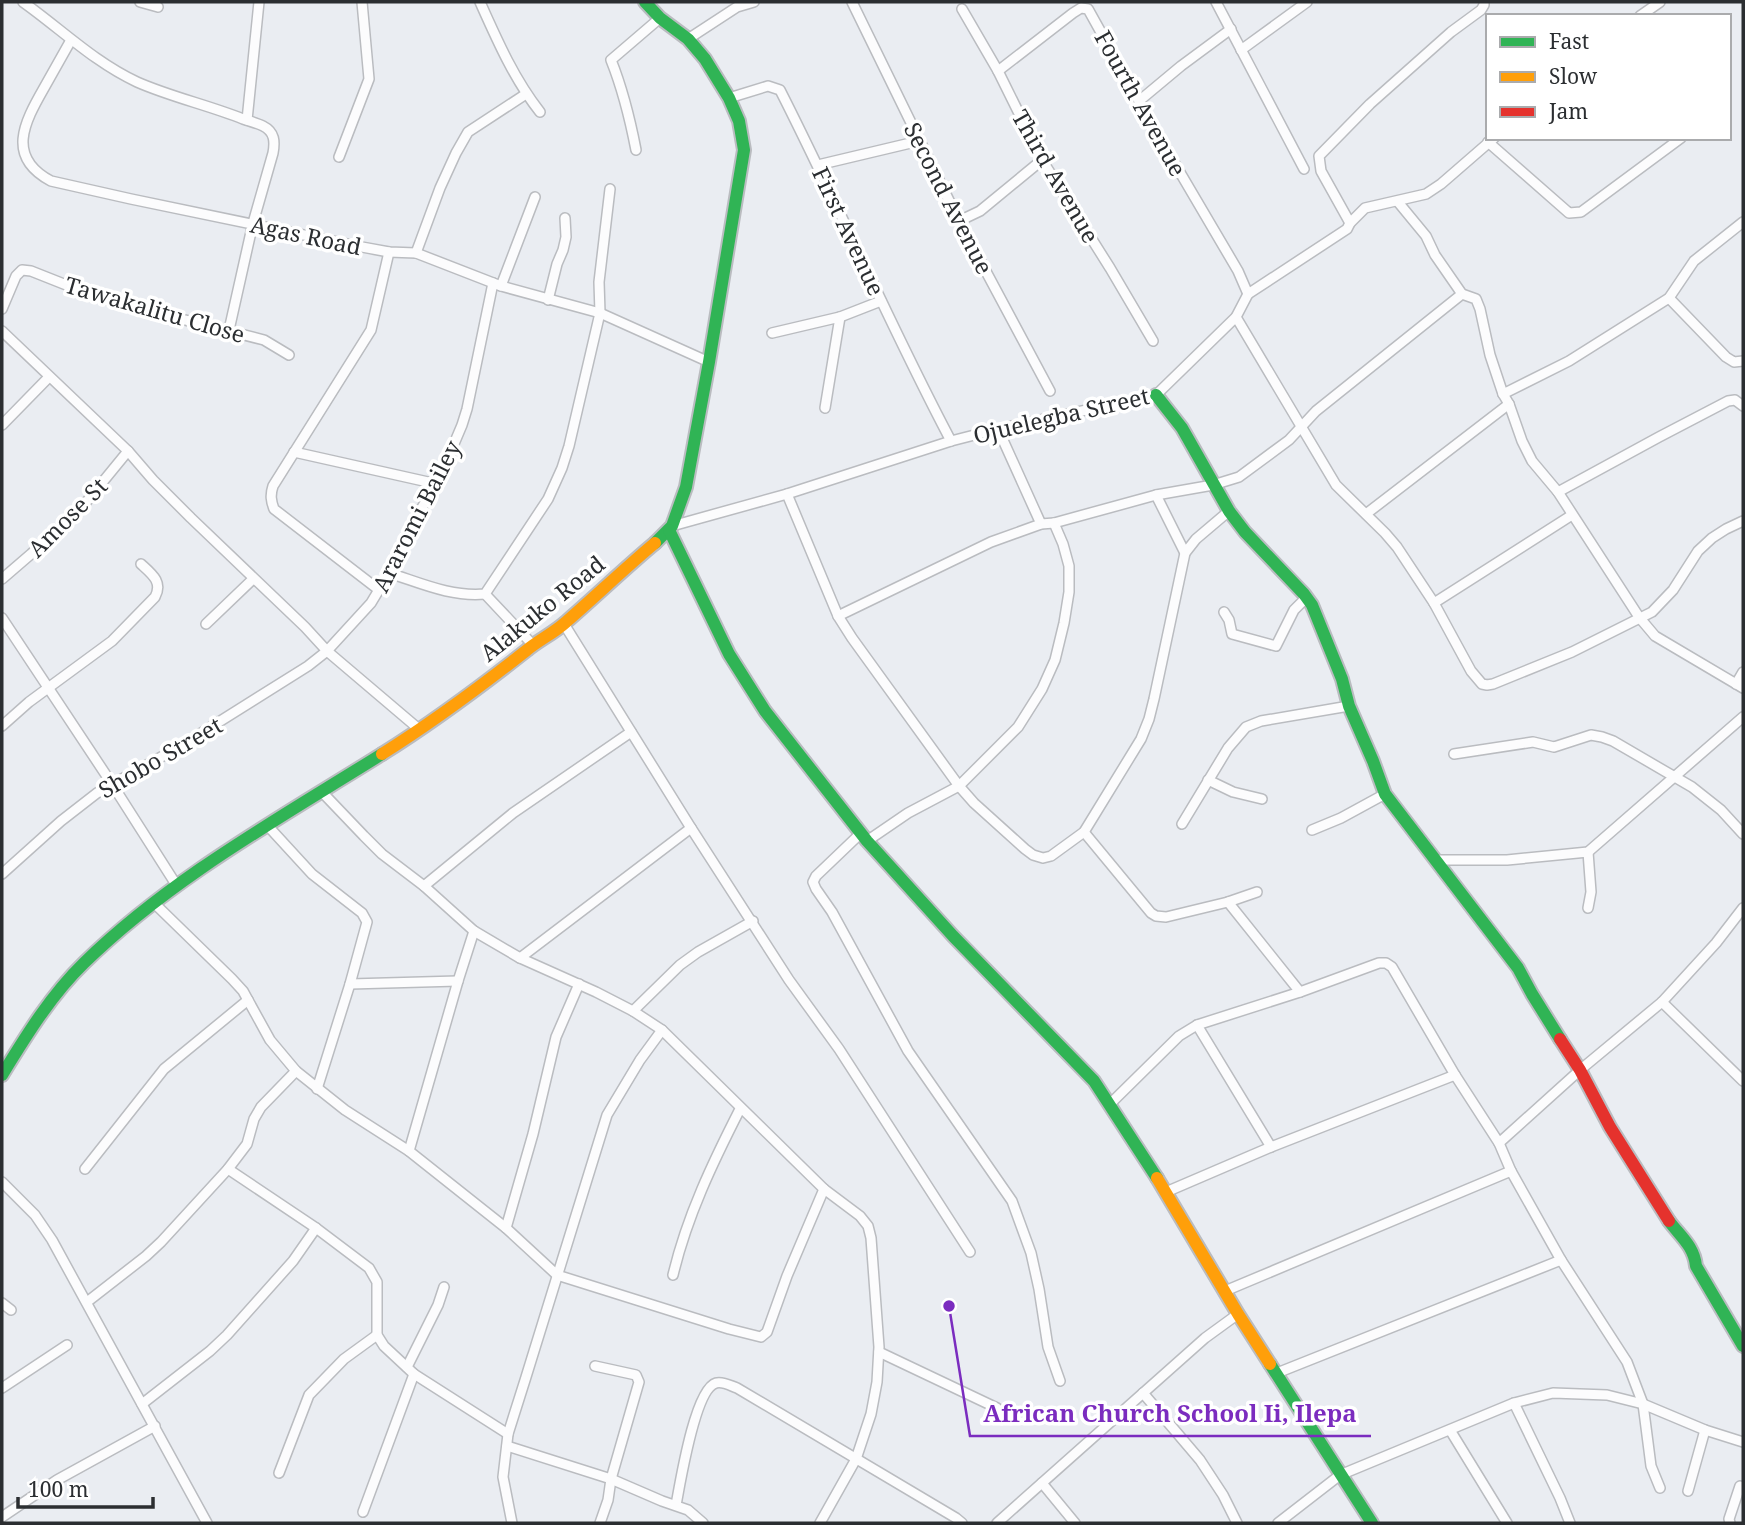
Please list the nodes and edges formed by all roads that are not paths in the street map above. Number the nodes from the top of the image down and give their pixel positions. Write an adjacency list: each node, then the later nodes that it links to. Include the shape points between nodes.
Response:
1 (23, 2): 17 (street)
2 (140, 2): 12 (street)
3 (259, 2): 24 (street)
4 (362, 2): 29 (street, via 369,79)
5 (480, 2): 20 (street)
6 (645, 2): 14 (street, Alakuko Road)
7 (754, 2): 16 (street, via 737,7)
8 (852, 2): 27 (street, Second Avenue)
9 (1216, 2): 15 (street)
10 (1307, 2): 18 (street)
11 (1484, 2): 40 (street, via 1481,10 1370,104 1319,156 1321,171)
12 (158, 7)
13 (962, 9): 19 (street, Third Avenue)
14 (660, 18): 16 (street, Alakuko Road); 28 (street, via 611,60)
15 (1231, 29): 18 (street); 22 (street)
16 (688, 39): 21 (street, Alakuko Road)
17 (71, 40): 24 (street, via 134,81); 39 (street, Agas Road, via 30,112 22,139 31,166 51,181)
18 (1241, 50): 32 (street)
19 (998, 71): 22 (street, Fourth Avenue, via 1073,13 1088,9); 30 (street, Third Avenue)
20 (526, 94): 23 (street); 42 (street, via 468,132 440,188)
21 (729, 98): 31 (street, First Avenue, via 768,86 780,90); 59 (street, Alakuko Road, via 744,150)
22 (1139, 101): 44 (street, Fourth Avenue)
23 (540, 112)
24 (247, 120): 39 (street, via 263,126 275,141)
25 (1491, 140): 26 (street, via 1569,213 1581,212); 35 (street, Ojuelegba Street, via 1426,194)
26 (1678, 140)
27 (919, 141): 31 (street); 37 (street, Second Avenue)
28 (636, 150)
29 (339, 157)
30 (1042, 160): 37 (street, via 980,211); 56 (street, Third Avenue)
31 (818, 165): 48 (street, First Avenue)
32 (1304, 169)
33 (610, 189): 50 (street)
34 (535, 197): 43 (street, Araromi Bailey)
35 (1398, 202): 40 (street, Ojuelegba Street, via 1365,208); 45 (street, via 1426,236)
36 (565, 218): 47 (street, via 566,237)
37 (959, 222): 61 (street, Second Avenue)
38 (1743, 222): 46 (street, via 1694,261)
39 (253, 223): 41 (street, Agas Road); 53 (street)
40 (1350, 223): 44 (street, Ojuelegba Street)
41 (389, 252): 42 (street, Agas Road); 72 (street, via 371,330)
42 (416, 253): 43 (street, Agas Road)
43 (497, 284): 47 (street, Agas Road); 73 (street, Araromi Bailey, via 467,409)
44 (1248, 294): 52 (street, Ojuelegba Street)
45 (1462, 294): 62 (street, via 1476,299); 68 (street)
46 (1669, 298): 58 (street, via 1726,356); 62 (street, via 1569,360)
47 (548, 300): 50 (street, Agas Road)
48 (881, 301): 51 (street); 70 (street, First Avenue)
49 (2, 309): 53 (street, Tawakalitu Close, via 22,270 122,304)
50 (600, 313): 59 (street, Agas Road); 91 (street, via 562,468 548,499)
51 (840, 317): 55 (street); 66 (street)
52 (1236, 317): 63 (street, Ojuelegba Street); 68 (street)
53 (229, 330): 57 (street, Tawakalitu Close, via 264,340)
54 (2, 331): 60 (street)
55 (772, 334)
56 (1153, 341)
57 (289, 355)
58 (1743, 361)
59 (709, 362): 84 (street, Alakuko Road, via 687,487)
60 (49, 377): 67 (street); 71 (street)
61 (1050, 391)
62 (1503, 394): 64 (street)
63 (1156, 395): 69 (street, Ojuelegba Street); 74 (street, via 1182,428)
64 (1509, 404): 75 (street, via 1532,461); 79 (street)
65 (1743, 406): 75 (street, via 1728,401)
66 (825, 408)
67 (2, 425)
68 (1301, 426): 74 (street, via 1239,477); 79 (street, via 1336,485)
69 (998, 429): 70 (street, Ojuelegba Street); 83 (street)
70 (951, 440): 76 (street, Ojuelegba Street)
71 (128, 451): 88 (street, Amose St, via 83,506); 89 (street)
72 (294, 452): 73 (street); 90 (street, via 273,486 274,509)
73 (437, 484): 87 (street, Araromi Bailey)
74 (1213, 485): 77 (street); 78 (street)
75 (1558, 492): 80 (street)
76 (787, 494): 84 (street, Ojuelegba Street); 95 (street)
77 (1156, 495): 82 (street); 85 (street)
78 (1228, 511): 85 (street); 92 (street)
79 (1366, 514): 93 (street, via 1397,547)
80 (1572, 515): 93 (street); 96 (street)
81 (1743, 521): 96 (street, via 1712,538 1673,590 1652,612)
82 (1054, 523): 83 (street); 114 (street, via 1069,566 1069,592 1055,660 1018,727)
83 (1041, 524): 95 (street, via 991,542)
84 (671, 528): 99 (street, Alakuko Road); 124 (street, via 736,666 765,711)
85 (1185, 553): 122 (street, via 1149,719)
86 (141, 564): 104 (street, via 159,584 155,597 112,641)
87 (389, 573): 90 (street, Araromi Bailey); 91 (street, via 450,593)
88 (2, 579)
89 (253, 579): 98 (street); 101 (street)
90 (379, 590): 101 (street, Araromi Bailey)
91 (485, 594): 100 (street)
92 (1307, 597): 94 (street, via 1294,610 1276,646 1233,634); 105 (street)
93 (1434, 603): 96 (street, via 1471,671 1487,685 1572,652)
94 (1224, 612)
95 (838, 616): 114 (street)
96 (1639, 617): 103 (street, via 1655,636)
97 (2, 618): 104 (street)
98 (206, 624)
99 (564, 624): 100 (street, Alakuko Road); 109 (street)
100 (533, 645): 108 (street, Alakuko Road)
101 (327, 651): 108 (street); 113 (street, Shobo Street, via 246,706)
102 (1743, 672): 103 (street)
103 (1740, 686)
104 (47, 688): 107 (street); 113 (street)
105 (1349, 706): 112 (street, via 1246,727); 116 (street)
106 (1743, 717): 111 (street)
107 (2, 726)
108 (420, 730): 115 (street, Alakuko Road)
109 (631, 732): 120 (street); 129 (street, via 513,813)
110 (1454, 754): 111 (street, via 1533,742 1554,747 1591,735 1613,741)
111 (1674, 777): 123 (street, via 1721,810); 125 (street)
112 (1209, 780): 117 (street); 118 (street)
113 (112, 784): 127 (street, Shobo Street, via 61,821); 128 (street)
114 (959, 786): 122 (street, via 1033,855 1051,856); 124 (street)
115 (321, 791): 119 (street, Alakuko Road); 129 (street, via 382,854)
116 (1385, 794): 121 (street); 126 (street)
117 (1262, 799)
118 (1182, 824)
119 (267, 825): 128 (street, Alakuko Road); 139 (street, via 312,874 366,919)
120 (691, 828): 135 (street); 137 (street)
121 (1312, 830)
122 (1084, 832): 131 (street, via 1156,916)
123 (1743, 834)
124 (864, 837): 153 (street); 184 (street, via 813,882 908,1051 1012,1201 1031,1253 1048,1346)
125 (1588, 852): 126 (street); 133 (street)
126 (1436, 860): 147 (street, via 1518,968)
127 (2, 874)
128 (177, 886): 132 (street, Alakuko Road)
129 (424, 886): 136 (street)
130 (1257, 892): 131 (street)
131 (1228, 902): 141 (street)
132 (154, 903): 142 (street); 149 (street, Alakuko Road, via 83,964 31,1028)
133 (1588, 908)
134 (1743, 908): 143 (street)
135 (753, 921): 144 (street, via 698,952); 166 (street)
136 (474, 931): 137 (street); 138 (street)
137 (520, 958): 140 (street)
138 (458, 981): 139 (street); 157 (street)
139 (350, 984): 152 (street)
140 (579, 984): 144 (street); 165 (street, via 556,1037)
141 (1300, 992): 145 (street); 150 (street, via 1386,963)
142 (248, 1000): 148 (street, via 270,1040); 158 (street, via 164,1069)
143 (1661, 1002): 147 (street); 151 (street)
144 (633, 1011): 146 (street)
145 (1197, 1025): 153 (street, via 1179,1036); 156 (street)
146 (662, 1030): 154 (street); 168 (street, via 607,1115)
147 (1580, 1070): 155 (street); 177 (street)
148 (296, 1071): 152 (street); 159 (street, via 261,1107 247,1144)
149 (2, 1075)
150 (1455, 1075): 155 (street); 156 (street)
151 (1743, 1081)
152 (317, 1088): 157 (street)
153 (1111, 1104): 163 (street)
154 (740, 1109): 162 (street); 169 (street, via 695,1204)
155 (1499, 1143): 160 (street)
156 (1271, 1147): 163 (street)
157 (409, 1151): 165 (street)
158 (85, 1169)
159 (228, 1169): 164 (street); 172 (street, via 161,1242)
160 (1511, 1171): 167 (street); 171 (street)
161 (2, 1182): 172 (street, via 35,1215)
162 (824, 1189): 168 (street, via 767,1332 761,1337); 179 (street, via 869,1226)
163 (1166, 1192): 171 (street)
164 (316, 1228): 176 (street, via 374,1274); 188 (street, via 293,1261 221,1340)
165 (506, 1228): 168 (street)
166 (970, 1252)
167 (1561, 1260): 182 (street); 189 (street, via 1627,1362)
168 (557, 1275): 194 (street)
169 (673, 1275)
170 (444, 1287): 181 (street)
171 (1225, 1292): 175 (street)
172 (87, 1302): 188 (street)
173 (2, 1303): 174 (street)
174 (11, 1310)
175 (1238, 1314): 182 (street); 186 (street)
176 (377, 1335): 181 (street); 198 (street, via 344,1359 309,1395)
177 (1741, 1338)
178 (67, 1345): 185 (street)
179 (879, 1352): 190 (street); 197 (street, via 871,1414)
180 (595, 1366): 200 (street, via 636,1376 639,1382)
181 (407, 1367): 183 (street)
182 (1277, 1373): 199 (street)
183 (414, 1374): 194 (street); 206 (street)
184 (1060, 1381)
185 (2, 1387)
186 (1143, 1393): 201 (street); 216 (street, via 1200,1460)
187 (1514, 1403): 189 (street, via 1563,1392 1607,1395); 192 (street); 220 (street)
188 (142, 1404): 191 (street)
189 (1643, 1404): 193 (street); 203 (street, via 1651,1466)
190 (997, 1408)
191 (155, 1426): 207 (street, via 57,1480); 208 (street)
192 (1450, 1430): 199 (street); 219 (street)
193 (1705, 1430): 195 (street); 204 (street)
194 (508, 1434): 196 (street)
195 (1743, 1442)
196 (507, 1446): 200 (street); 209 (street, via 503,1477)
197 (856, 1459): 205 (street, via 737,1388 716,1383 698,1408); 212 (street); 213 (street)
198 (279, 1473)
199 (1340, 1475): 217 (street); 218 (street)
200 (611, 1479): 205 (street); 210 (street)
201 (1042, 1483): 214 (street); 215 (street)
202 (1740, 1486): 221 (street)
203 (1660, 1488)
204 (1688, 1491)
205 (676, 1505): 211 (street)
206 (363, 1512)
207 (2, 1517)
208 (203, 1522)
209 (512, 1523)
210 (600, 1523)
211 (702, 1523)
212 (820, 1523)
213 (962, 1523)
214 (998, 1523)
215 (1075, 1523)
216 (1237, 1523)
217 (1278, 1523)
218 (1371, 1523)
219 (1507, 1523)
220 (1570, 1523)
221 (1730, 1523)

